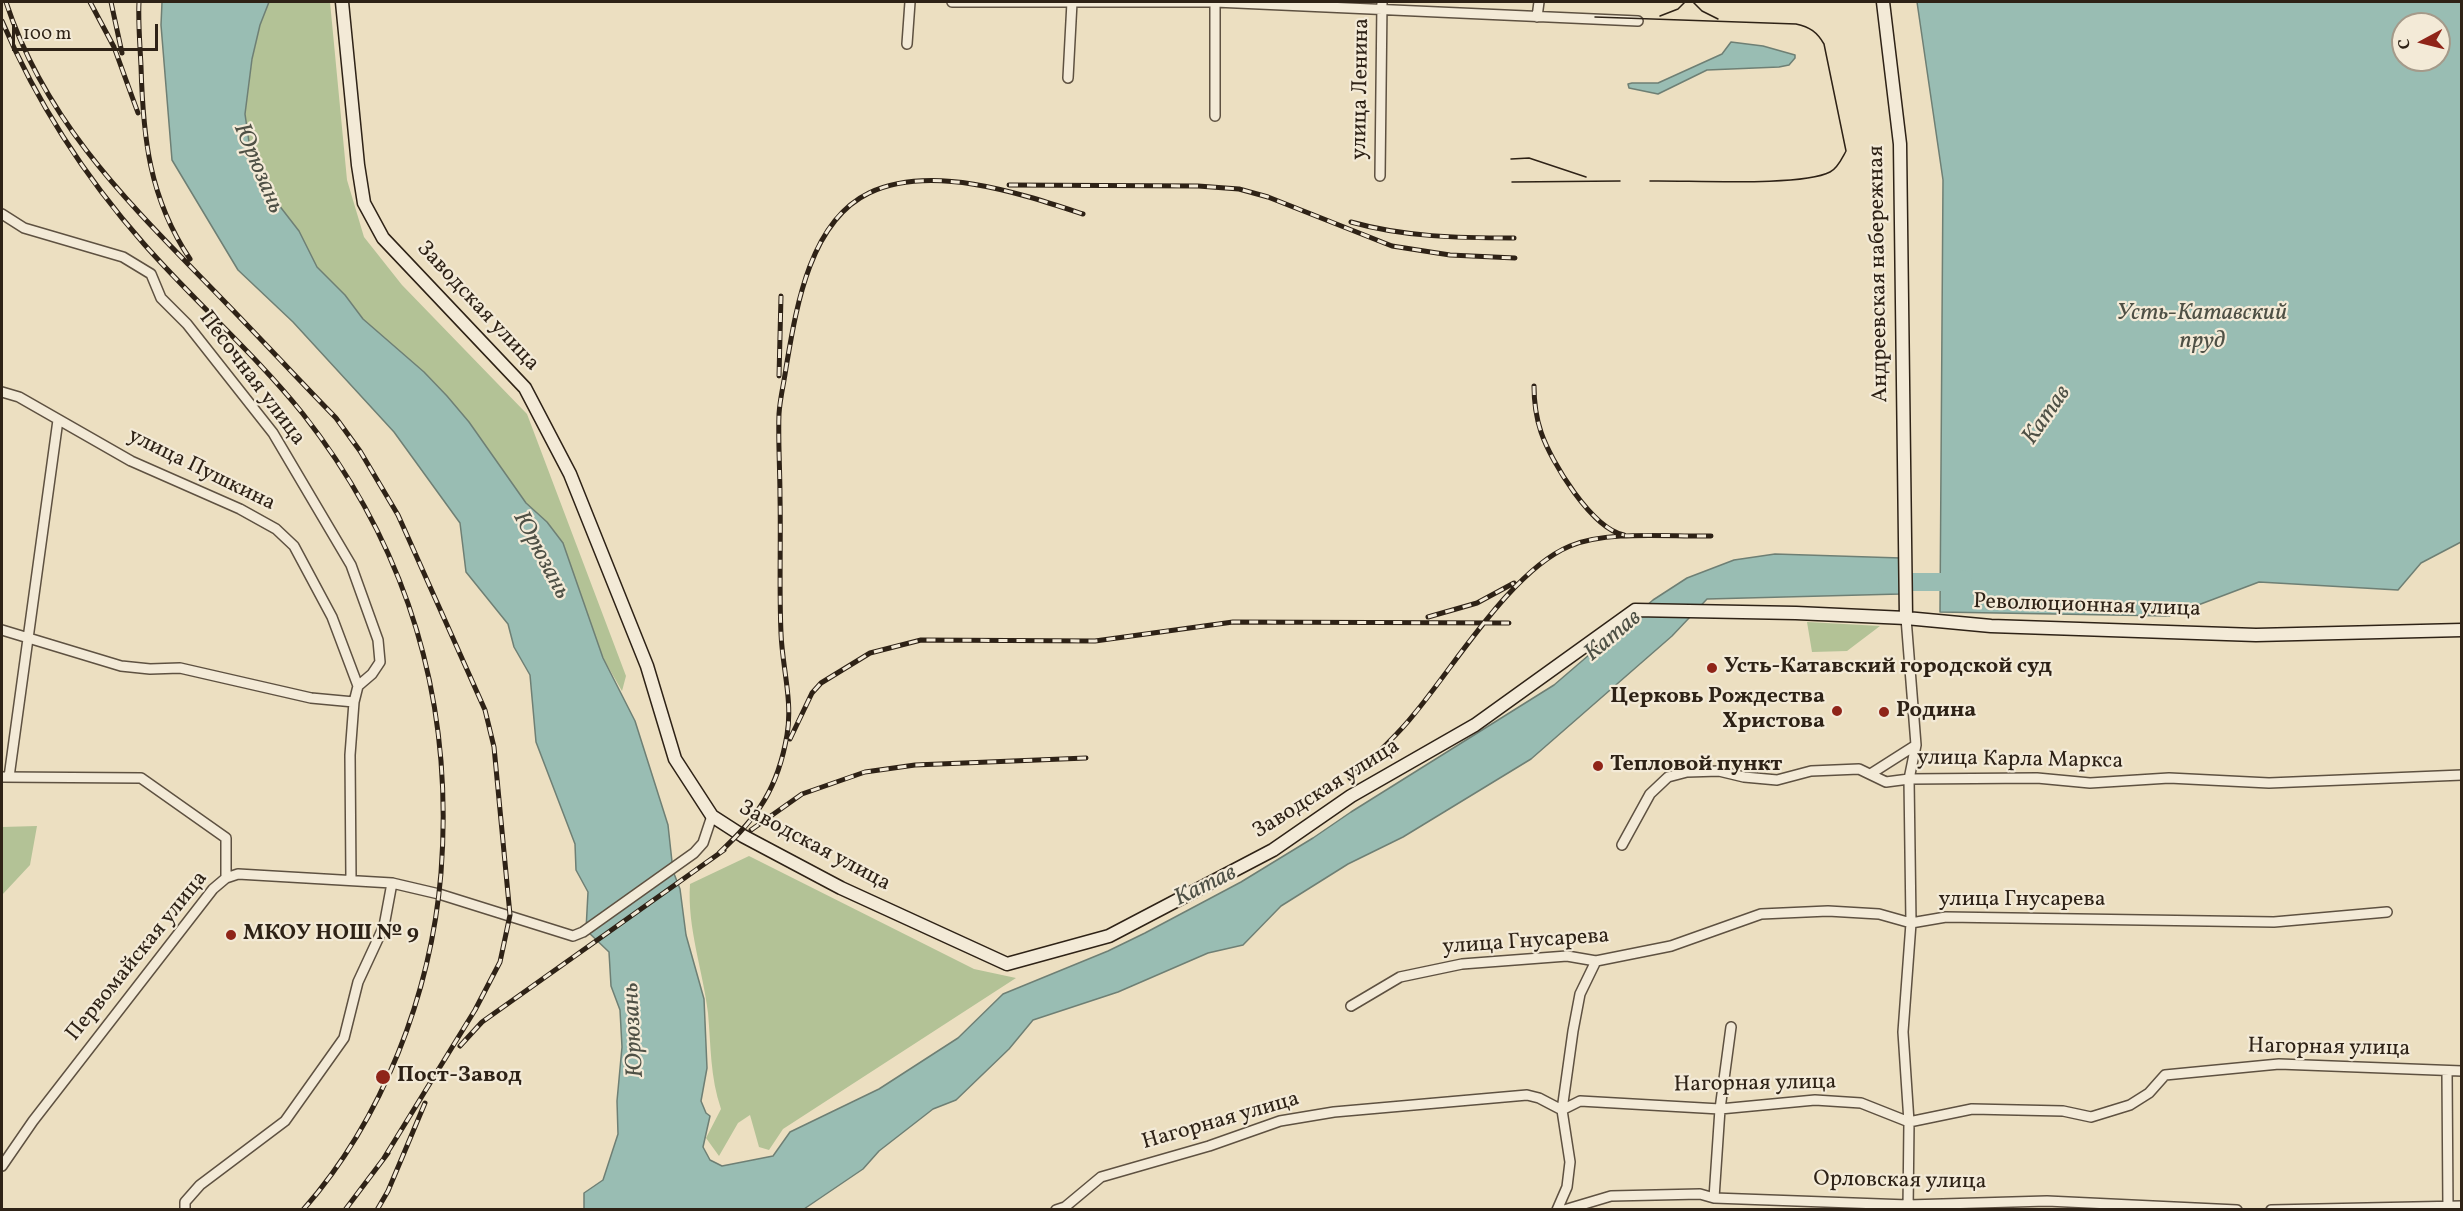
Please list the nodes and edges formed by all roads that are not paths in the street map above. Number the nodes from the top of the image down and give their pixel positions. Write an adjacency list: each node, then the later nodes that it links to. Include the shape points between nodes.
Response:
1 (342, 2): 30 (street, Заводская улица, via 364,203 383,238 525,388 570,474 647,666 675,759)
2 (910, 2): 11 (street)
3 (952, 2): 4 (street)
4 (1072, 2): 5 (street); 12 (street)
5 (1215, 2): 8 (street); 13 (street)
6 (1539, 2): 9 (street)
7 (1883, 2): 19 (street, Андреевская набережная, via 1900,144)
8 (1382, 6): 9 (street); 14 (street, улица Ленина)
9 (1537, 16): 10 (street)
10 (1638, 21)
11 (907, 44)
12 (1068, 78)
13 (1215, 116)
14 (1380, 176)
15 (2, 214): 23 (street, Песочная улица, via 24,228 123,257 151,274 161,298 187,324 273,433 351,565 378,640 380,662)
16 (2, 392): 17 (street, улица Пушкина)
17 (58, 420): 22 (street); 23 (street, улица Пушкина, via 131,461 276,529 294,546 316,584)
18 (1635, 610): 19 (street, Революционная улица); 30 (street, Заводская улица, via 1474,726 1351,796 1273,850 1109,936 1007,964 841,888)
19 (1906, 618): 21 (street, Революционная улица, via 1991,626 2256,634); 25 (street)
20 (2, 630): 22 (street)
21 (2462, 630)
22 (28, 638): 24 (street, via 121,666 180,668 311,698); 28 (street)
23 (358, 686): 24 (street)
24 (354, 702): 33 (street, via 350,755)
25 (1916, 745): 26 (street); 29 (street)
26 (1872, 773): 29 (street, улица Карла Маркса, via 1886,782); 31 (street, улица Карла Маркса, via 1858,769 1811,771 1778,780 1719,771 1668,777 1650,794)
27 (2462, 775): 29 (street, улица Карла Маркса, via 2269,783 2169,778 2091,783 2037,778)
28 (5, 777): 32 (street, via 141,778 226,838)
29 (1909, 779): 36 (street)
30 (712, 816): 34 (street, Первомайская улица, via 703,843 694,854 573,936)
31 (1622, 845)
32 (226, 878): 33 (street, Первомайская улица, via 253,874); 45 (street, Первомайская улица, via 152,967)
33 (351, 879): 34 (street, Первомайская улица)
34 (392, 883): 51 (street, via 384,926 358,982 344,1038 285,1121 200,1185 185,1202)
35 (2387, 912): 36 (street, улица Гнусарева, via 2274,922 1946,917)
36 (1911, 923): 37 (street, улица Гнусарева, via 1879,914 1848,912 1761,914 1671,946); 44 (street, via 1903,1032)
37 (1596, 961): 38 (street, улица Гнусарева, via 1566,956 1462,963 1400,977); 43 (street, via 1580,994)
38 (1352, 1006)
39 (1731, 1027): 42 (street)
40 (2462, 1071): 41 (street, Нагорная улица)
41 (2447, 1072): 44 (street, Нагорная улица, via 2279,1064 2227,1068 2165,1075 2149,1093 2130,1105 2091,1117 2062,1111 1972,1109); 50 (street)
42 (1720, 1109): 43 (street, Нагорная улица, via 1580,1101); 44 (street, Нагорная улица, via 1815,1100 1861,1103); 46 (street)
43 (1562, 1110): 52 (street, Нагорная улица, via 1527,1095 1296,1117 1101,1177 1065,1207); 53 (street, via 1570,1162 1567,1187)
44 (1909, 1122): 49 (street)
45 (2, 1166)
46 (1714, 1198): 49 (street, Орловская улица); 54 (street, Орловская улица, via 1700,1194 1611,1196)
47 (2078, 1205): 49 (street, Орловская улица); 55 (street, Орловская улица)
48 (2462, 1206): 50 (street)
49 (1908, 1207)
50 (2448, 1208): 56 (street)
51 (186, 1209)
52 (1056, 1209)
53 (1557, 1209)
54 (1564, 1209)
55 (2237, 1209)
56 (2271, 1209)

